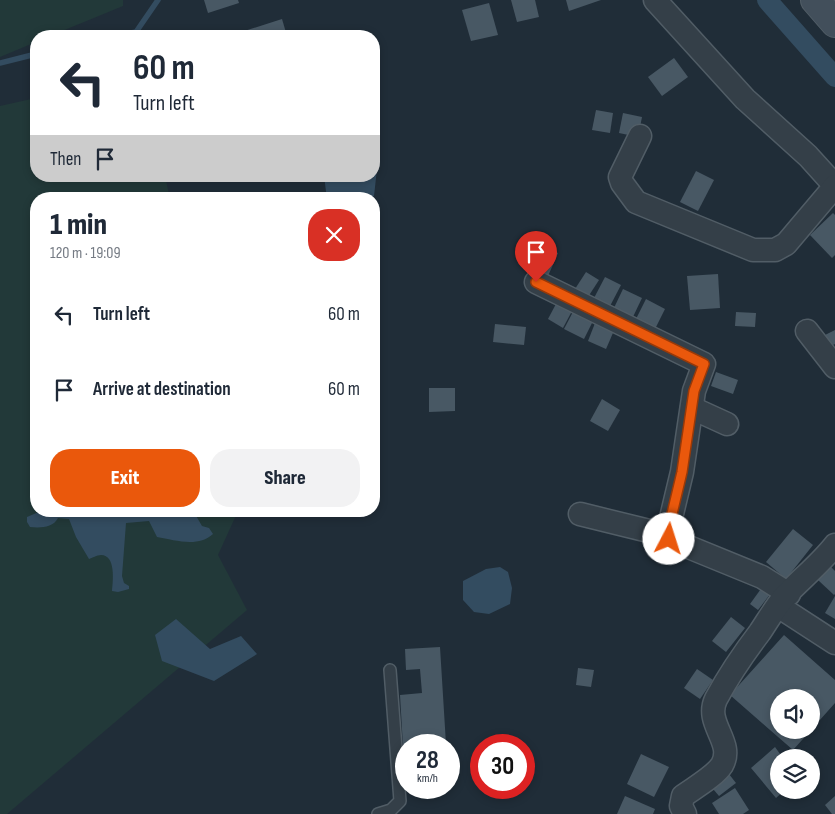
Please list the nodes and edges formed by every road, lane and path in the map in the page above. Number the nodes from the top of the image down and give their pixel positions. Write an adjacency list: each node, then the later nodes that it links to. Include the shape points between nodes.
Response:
1 (655, 0): 5 (street, via 717,70)
2 (815, 0): 3 (main road)
3 (835, 23)
4 (640, 136): 5 (street, via 620,177 636,202 753,250 775,250 786,244)
5 (835, 186)
6 (536, 282): 9 (street, via 704,364 694,391)
7 (807, 331): 8 (street)
8 (835, 367)
9 (692, 408): 10 (street); 12 (street)
10 (727, 424)
11 (580, 514): 12 (street)
12 (669, 539): 14 (street, via 762,577)
13 (835, 545): 14 (street)
14 (783, 600): 15 (street); 18 (street, via 741,657 715,702 714,722 726,751 722,765 683,796 681,806)
15 (835, 643)
16 (390, 670): 17 (lane, via 400,801 391,810)
17 (378, 814)
18 (685, 814)

